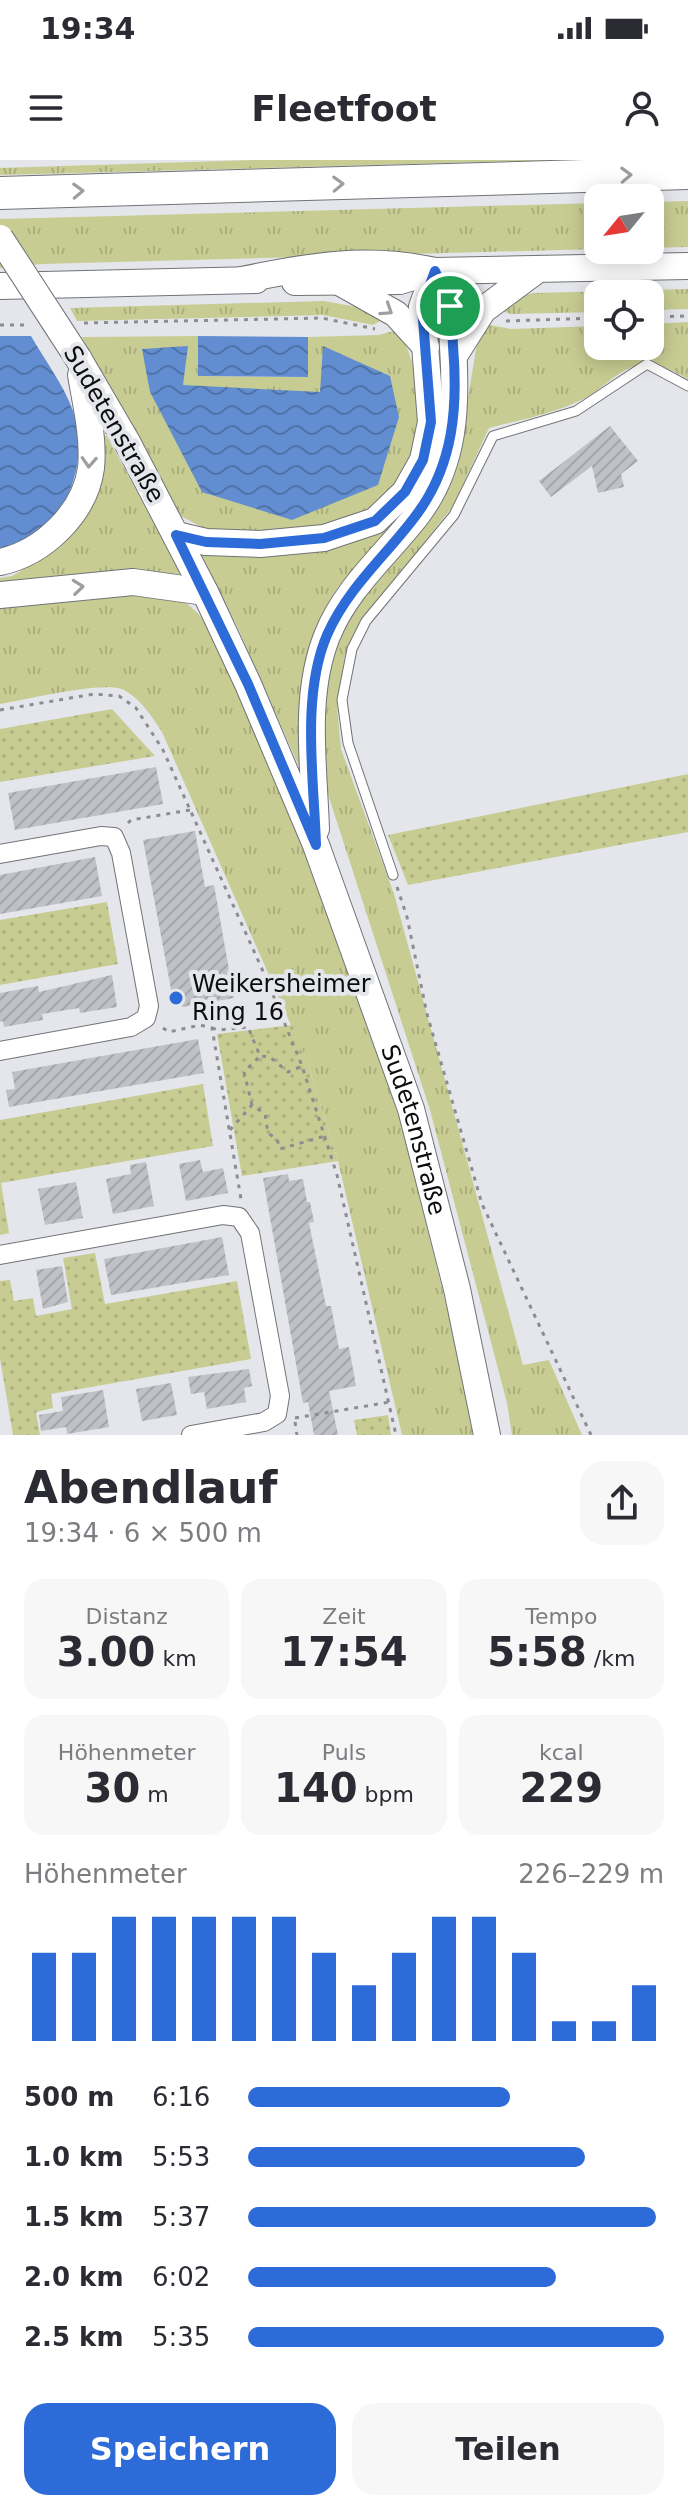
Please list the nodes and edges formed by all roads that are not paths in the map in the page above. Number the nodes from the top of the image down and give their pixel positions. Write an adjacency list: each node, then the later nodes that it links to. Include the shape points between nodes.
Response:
1 (688, 173): 2 (highway, one-way to 1)
2 (0, 193)
3 (0, 238): 12 (main road, Sudetenstraße, bridge)
4 (688, 266): 5 (main road)
5 (537, 270): 6 (main road); 11 (main road, via 483,310)
6 (435, 271): 7 (main road, via 398,263 312,265); 8 (main road, via 400,281); 10 (main road, via 422,307); 11 (main road, via 450,306)
7 (242, 280): 8 (main road); 9 (main road)
8 (341, 283): 10 (main road, one-way to 10, via 396,314)
9 (0, 286)
10 (426, 347): 14 (main road, via 431,422 423,460 405,492 375,521 324,538 260,544)
11 (454, 356): 18 (main road, via 454,426 447,459 416,516 346,597 315,676)
12 (78, 358): 14 (main road, Sudetenstraße); 15 (main road, one-way to 15, via 91,469 76,508 49,539)
13 (688, 386): 20 (lane, via 647,364 576,411 493,436 454,515 366,621 352,649 342,700 348,743)
14 (176, 535): 16 (main road, Sudetenstraße)
15 (0, 562)
16 (205, 592): 17 (main road, one-way to 16, via 133,582); 18 (main road, Sudetenstraße)
17 (0, 595)
18 (316, 845): 24 (main road, Sudetenstraße, via 411,1109)
19 (0, 854): 21 (street, via 114,837 149,1006 146,1018 131,1027)
20 (393, 875)
21 (0, 1051)
22 (0, 1255): 23 (street, via 223,1215 239,1217 250,1233 286,1416)
23 (191, 1435)
24 (487, 1435)

